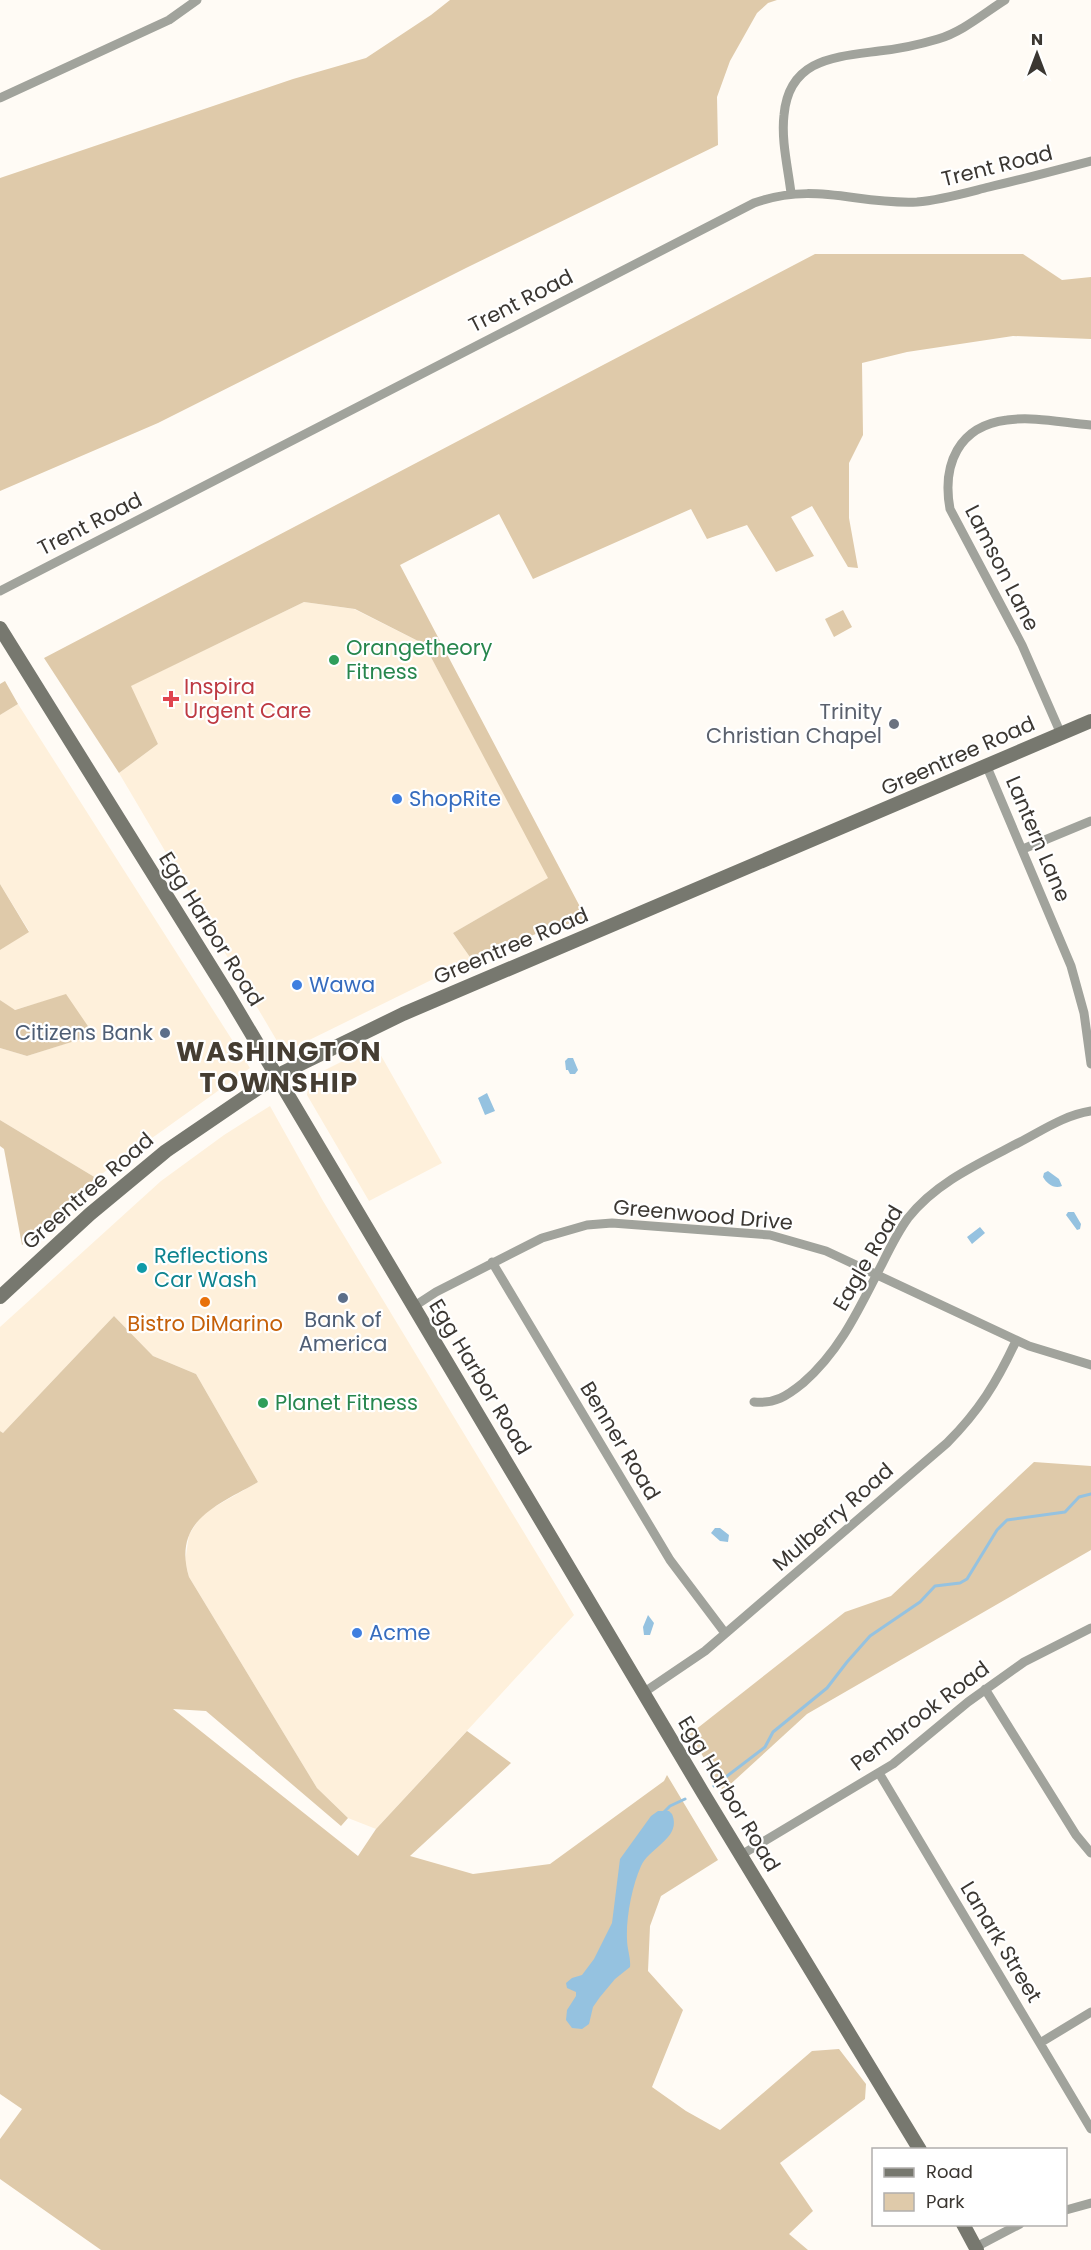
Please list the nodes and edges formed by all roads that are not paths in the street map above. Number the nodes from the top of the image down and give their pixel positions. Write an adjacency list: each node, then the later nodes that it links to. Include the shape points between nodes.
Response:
1 (196, 0): 3 (street, via 155,27)
2 (1005, 0): 5 (street, via 940,39 834,57 820,61 800,75 789,92 783,115)
3 (0, 98)
4 (1091, 160): 5 (street, Trent Road, via 929,200 902,202 816,192)
5 (791, 193): 7 (street, Trent Road, via 737,210)
6 (1091, 425): 10 (street, Lamson Lane, via 1020,419 992,422 958,447 948,476 950,509 1022,645)
7 (0, 591)
8 (0, 628): 16 (main road, Egg Harbor Road)
9 (1091, 721): 10 (main road, Greentree Road)
10 (1061, 734): 11 (main road, Greentree Road)
11 (987, 767): 13 (street, Lantern Lane); 16 (main road, Greentree Road, via 403,1014)
12 (1091, 820): 13 (street)
13 (1023, 849): 14 (street, Lantern Lane)
14 (1087, 1012): 15 (street, Lantern Lane)
15 (1091, 1064)
16 (276, 1076): 20 (main road, Greentree Road, via 166,1151); 21 (main road, Egg Harbor Road)
17 (1091, 1111): 19 (street, Eagle Road, via 1060,1120 937,1190 902,1227)
18 (492, 1262): 19 (street, Greenwood Drive, via 564,1230 612,1223 770,1235 817,1247); 21 (street, Greenwood Drive); 26 (street, Benner Road, via 670,1560)
19 (876, 1275): 22 (street, Greenwood Drive); 24 (street, Eagle Road, via 847,1332 821,1365 787,1396)
20 (0, 1297)
21 (413, 1307): 28 (main road, Egg Harbor Road)
22 (1016, 1341): 23 (street, Greenwood Drive); 26 (street, Mulberry Road, via 996,1382 969,1421)
23 (1091, 1365)
24 (754, 1402)
25 (1091, 1628): 27 (street, Pembrook Road, via 1024,1662)
26 (725, 1634): 28 (street, Mulberry Road)
27 (985, 1689): 29 (street, Pembrook Road); 30 (street)
28 (643, 1692): 31 (main road, Egg Harbor Road)
29 (879, 1773): 31 (street, Pembrook Road); 33 (street, Lanark Street)
30 (1091, 1853)
31 (741, 1855): 35 (main road, Egg Harbor Road)
32 (1091, 2012): 33 (street)
33 (1040, 2043): 34 (street, Lanark Street)
34 (1091, 2129)
35 (919, 2148)
36 (1091, 2203): 37 (street)
37 (1067, 2209)
38 (964, 2226): 40 (main road)
39 (1017, 2226): 40 (street)
40 (977, 2249)

